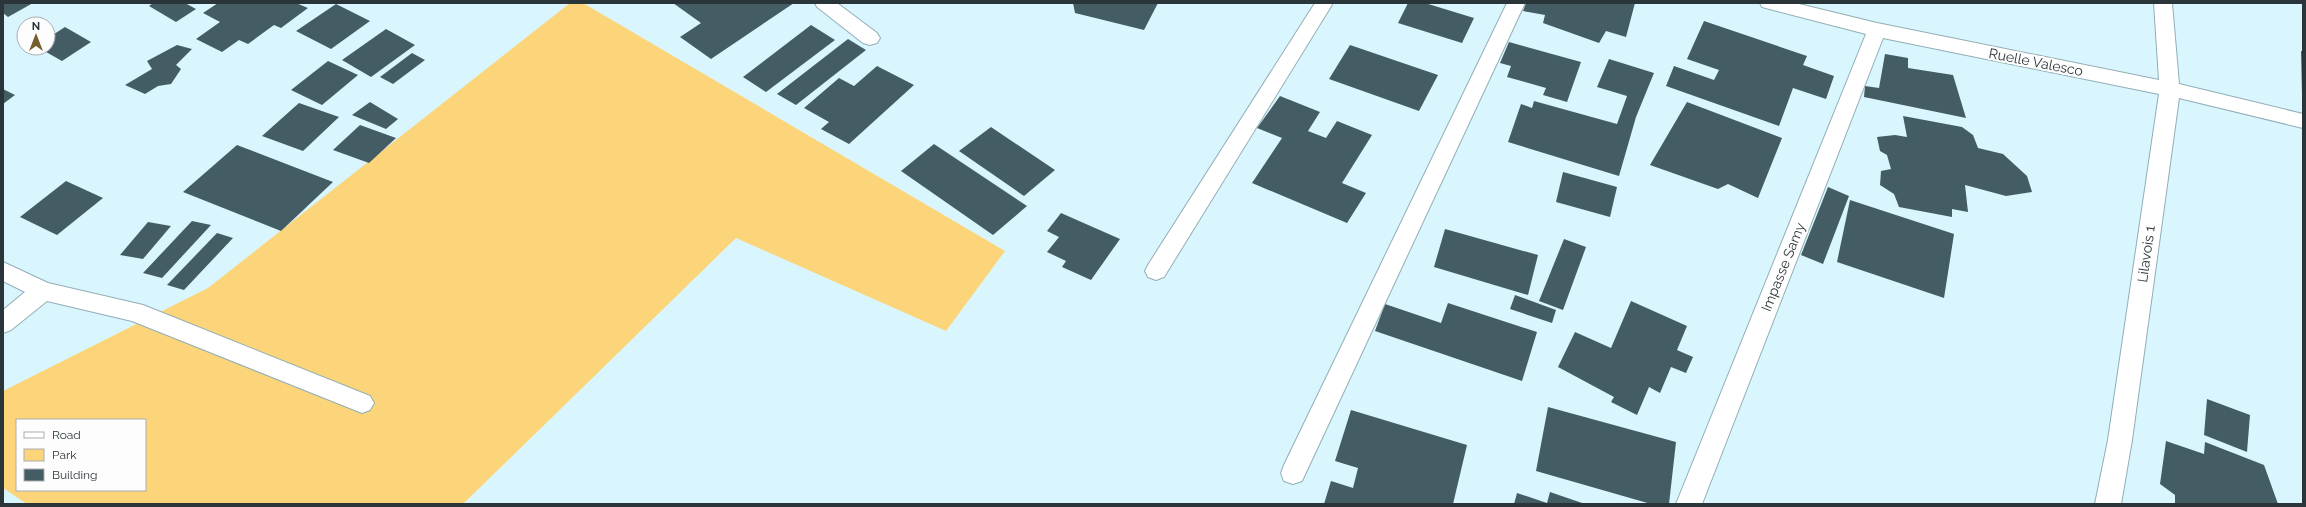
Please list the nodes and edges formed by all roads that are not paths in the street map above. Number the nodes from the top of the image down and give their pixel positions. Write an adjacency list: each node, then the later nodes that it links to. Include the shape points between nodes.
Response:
1 (824, 3): 7 (street)
2 (1324, 3): 11 (street)
3 (1516, 3): 15 (street)
4 (1769, 3): 6 (street, Ruelle Valesco)
5 (2163, 3): 8 (street, Lilavois 1)
6 (1877, 30): 8 (street, Ruelle Valesco); 16 (street, Impasse Samy)
7 (870, 38)
8 (2170, 89): 9 (street, Ruelle Valesco); 17 (street, Lilavois 1, via 2120,440)
9 (2303, 121)
10 (3, 271): 12 (street)
11 (1156, 271)
12 (43, 291): 13 (street); 14 (street, via 135,312)
13 (3, 324)
14 (362, 403)
15 (1293, 473)
16 (1689, 504)
17 (2108, 504)

